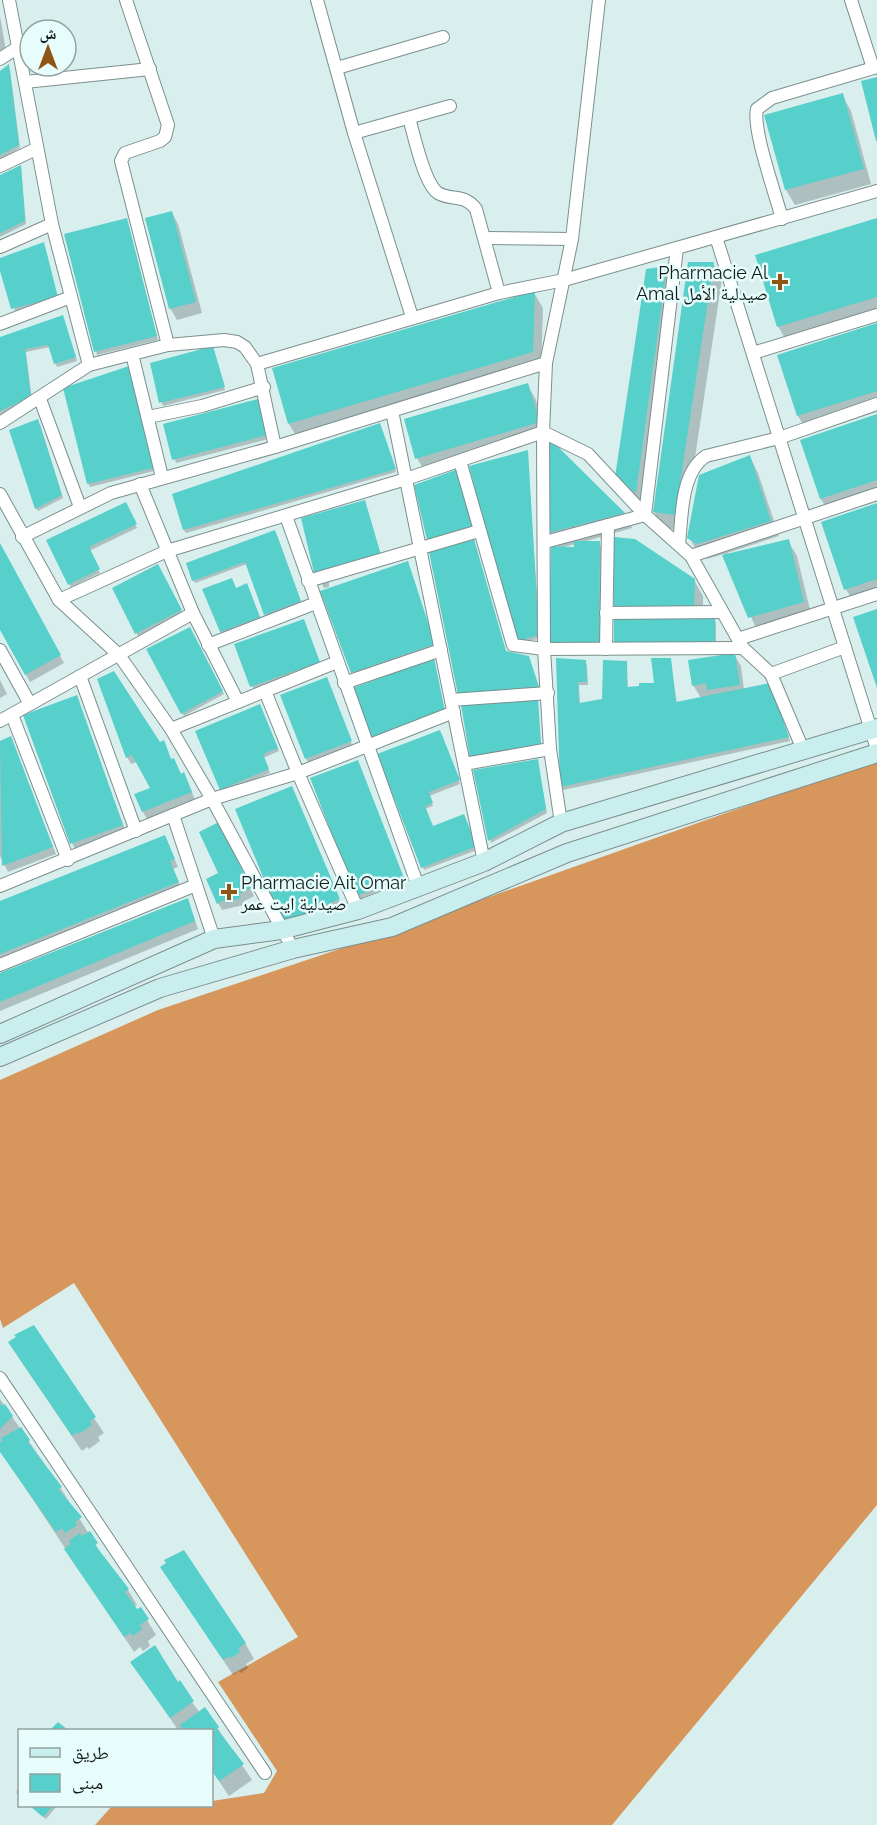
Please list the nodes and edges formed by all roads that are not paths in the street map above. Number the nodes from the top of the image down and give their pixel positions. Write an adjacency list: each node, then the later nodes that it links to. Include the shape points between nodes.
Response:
1 (9, 0): 7 (street)
2 (126, 0): 12 (street)
3 (317, 0): 11 (street)
4 (599, 0): 25 (street)
5 (851, 0): 10 (street)
6 (443, 37): 11 (street)
7 (18, 38)
8 (18, 47): 9 (street)
9 (0, 60)
10 (875, 67): 21 (street, via 772,98 758,109 761,141)
11 (337, 68): 17 (street)
12 (150, 69): 14 (street); 34 (street, via 166,116 167,132 160,141 125,153 121,161)
13 (24, 78): 14 (street)
14 (25, 82): 18 (street)
15 (450, 106): 16 (street)
16 (409, 118): 17 (street); 24 (street, via 429,182 439,194 471,201)
17 (354, 133): 32 (street)
18 (36, 149): 19 (street); 22 (street)
19 (0, 166)
20 (877, 191): 21 (street)
21 (782, 219): 23 (street)
22 (52, 224): 26 (street); 30 (street)
23 (716, 237): 27 (street); 35 (street)
24 (486, 238): 25 (street); 29 (street)
25 (572, 239): 28 (street)
26 (0, 247)
27 (677, 248): 28 (street); 57 (street)
28 (564, 280): 29 (street); 37 (street)
29 (499, 293): 32 (street)
30 (71, 297): 33 (street); 39 (street)
31 (877, 315): 35 (street)
32 (412, 317): 38 (street)
33 (0, 324)
34 (168, 345): 36 (street); 38 (street, via 211,339 231,341 245,347)
35 (753, 353): 47 (street)
36 (132, 354): 39 (street); 44 (street)
37 (546, 363): 43 (street); 46 (street)
38 (257, 364): 40 (street)
39 (89, 365): 41 (street)
40 (264, 387): 44 (street); 48 (street)
41 (40, 399): 45 (street); 55 (street)
42 (877, 404): 47 (street)
43 (392, 411): 48 (street); 51 (street)
44 (148, 417): 50 (street)
45 (0, 423)
46 (543, 432): 49 (street); 57 (street, via 588,453); 62 (street)
47 (779, 438): 58 (street); 63 (street, via 699,461 687,486)
48 (275, 447): 50 (street)
49 (460, 461): 51 (street); 60 (street)
50 (162, 477): 52 (street)
51 (406, 479): 56 (street); 64 (street)
52 (140, 484): 55 (street); 65 (street)
53 (0, 494): 61 (street)
54 (877, 494): 58 (street)
55 (80, 507): 61 (street)
56 (286, 516): 65 (street); 67 (street)
57 (645, 516): 59 (street); 63 (street)
58 (804, 518): 66 (street); 71 (street)
59 (608, 525): 62 (street); 72 (street)
60 (479, 531): 64 (street); 81 (street, via 513,644)
61 (22, 537): 69 (street)
62 (545, 542): 81 (street)
63 (679, 545): 66 (street)
64 (420, 548): 67 (street); 80 (street)
65 (167, 551): 69 (street); 74 (street)
66 (691, 556): 73 (street)
67 (308, 581): 70 (street)
68 (877, 594): 71 (street)
69 (59, 600): 82 (street)
70 (316, 603): 76 (street); 83 (street)
71 (833, 608): 75 (street); 77 (street)
72 (606, 612): 73 (street); 78 (street)
73 (722, 612): 75 (street)
74 (193, 613): 76 (street); 82 (street)
75 (740, 644): 78 (street); 84 (street)
76 (208, 645): 89 (street)
77 (845, 647): 84 (street); 95 (street)
78 (606, 649): 81 (street)
79 (0, 650): 90 (street)
80 (441, 650): 86 (street); 91 (street)
81 (544, 650): 88 (street)
82 (119, 655): 85 (street); 94 (street)
83 (337, 662): 86 (street); 87 (street)
84 (771, 674): 99 (street)
85 (80, 676): 90 (street); 106 (street)
86 (344, 683): 96 (street)
87 (265, 691): 89 (street); 102 (street)
88 (548, 693): 91 (street); 98 (street)
89 (238, 702): 94 (street)
90 (30, 704): 92 (street)
91 (453, 706): 96 (street); 101 (street)
92 (12, 715): 93 (street); 107 (street)
93 (0, 721)
94 (171, 729): 103 (street)
95 (874, 729): 97 (street); 99 (street)
96 (367, 747): 102 (street); 111 (street)
97 (877, 748)
98 (550, 749): 101 (street); 105 (street)
99 (804, 752): 105 (street)
100 (877, 753): 115 (street, via 567,853 392,927)
101 (464, 764): 108 (street)
102 (298, 773): 103 (street); 112 (street)
103 (212, 799): 104 (street); 113 (street)
104 (173, 815): 106 (street); 109 (street)
105 (561, 823): 108 (street)
106 (136, 831): 107 (street)
107 (68, 860): 110 (street)
108 (484, 862): 111 (street)
109 (196, 885): 114 (street); 116 (street)
110 (0, 886)
111 (419, 889): 112 (street)
112 (358, 910): 113 (street)
113 (281, 930): 114 (street); 115 (street)
114 (214, 939): 117 (street)
115 (293, 949): 118 (street, via 160,988)
116 (0, 965)
117 (0, 1034)
118 (0, 1057)
119 (0, 1378): 120 (street)
120 (265, 1773)

